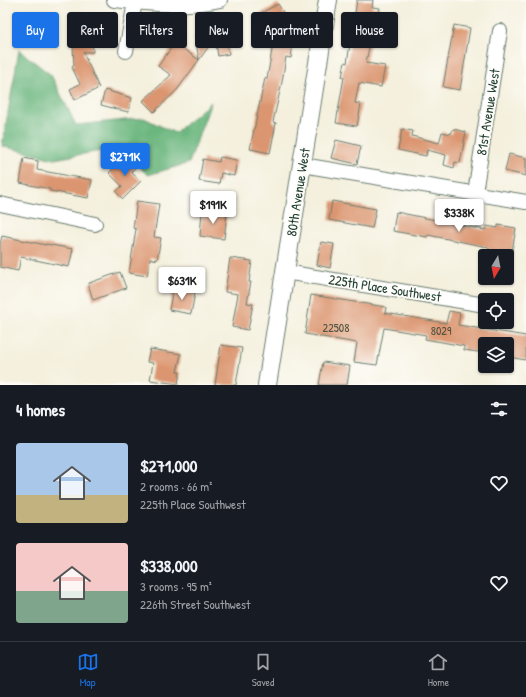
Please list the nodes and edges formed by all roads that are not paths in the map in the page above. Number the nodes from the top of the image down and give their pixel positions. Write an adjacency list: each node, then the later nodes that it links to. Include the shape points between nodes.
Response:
1 (114, 0): 4 (street)
2 (220, 0): 4 (street, via 172,6)
3 (328, 0): 7 (street, 80th Avenue West)
4 (135, 2): 6 (street)
5 (500, 30): 8 (street, 81st Avenue West)
6 (126, 52)
7 (302, 165): 8 (street); 12 (street, 80th Avenue West)
8 (475, 194): 9 (street)
9 (526, 202)
10 (0, 204): 11 (street)
11 (95, 224)
12 (285, 272): 13 (street, 225th Place Southwest); 14 (street, 80th Avenue West)
13 (478, 304)
14 (267, 385)

